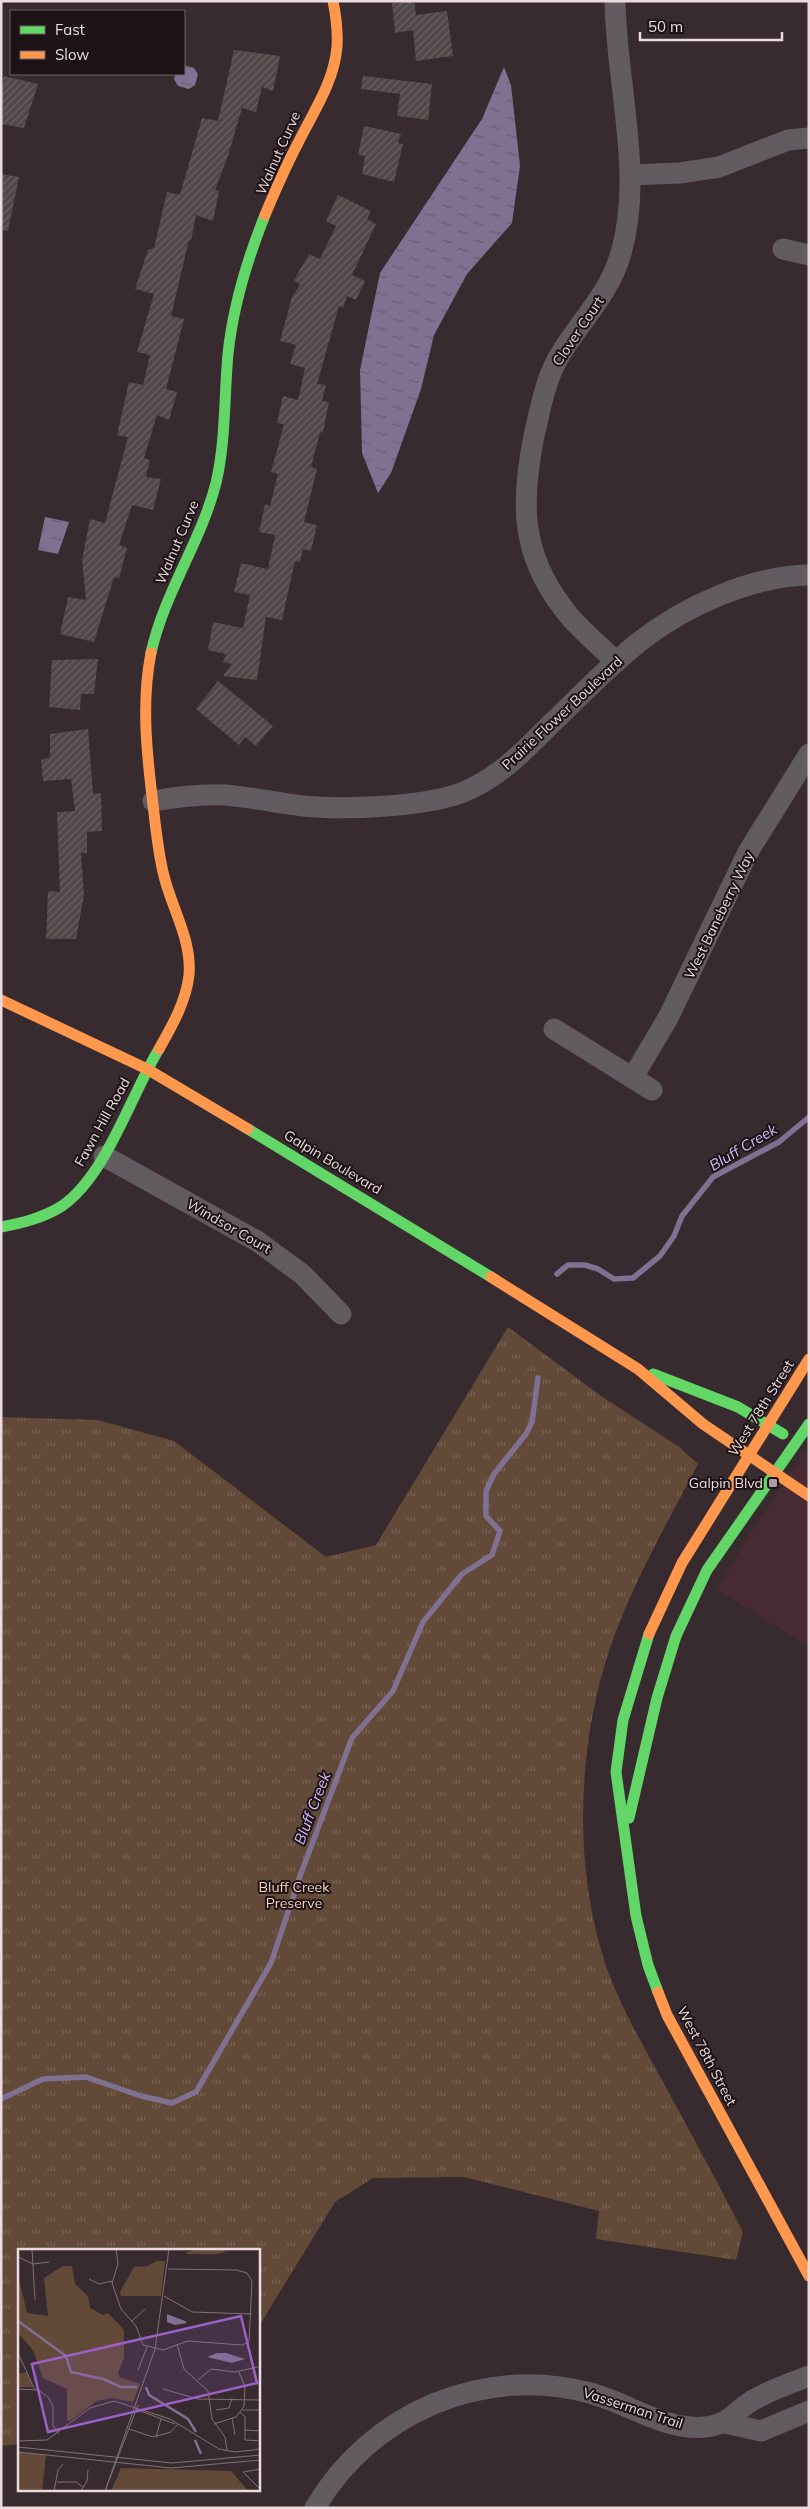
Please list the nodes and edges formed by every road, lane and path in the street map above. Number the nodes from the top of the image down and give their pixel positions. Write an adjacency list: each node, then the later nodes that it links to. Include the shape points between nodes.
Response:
1 (333, 1): 10 (street, Walnut Curve, via 338,18 336,64 329,84 285,168 246,269 230,339 224,438 215,484 202,530 169,597 156,634 145,702)
2 (615, 1): 4 (street, Clover Court)
3 (809, 138): 4 (street, via 788,140 719,167)
4 (630, 175): 8 (street, Clover Court, via 628,221 621,254 610,284 562,350 550,374 525,487 531,548 544,578 563,609)
5 (783, 249): 6 (street)
6 (809, 255)
7 (809, 575): 8 (street, Prairie Flower Boulevard, via 772,578 733,589 674,619 640,641)
8 (616, 662): 10 (street, Prairie Flower Boulevard, via 515,759 460,793 422,801 335,807 224,795 191,795)
9 (809, 754): 14 (street, West Baneberry Way, via 748,852 668,1018)
10 (153, 801): 13 (street, Walnut Curve, via 166,883 182,922 188,948 189,976 174,1024)
11 (1, 1000): 13 (street, Galpin Boulevard)
12 (554, 1029): 14 (street)
13 (147, 1069): 16 (street, Fawn Hill Road); 20 (street, Galpin Boulevard, via 332,1178)
14 (633, 1077): 15 (street)
15 (652, 1090)
16 (104, 1156): 17 (street, Fawn Hill Road, via 79,1192 63,1205 23,1224); 18 (street, Windsor Court, via 264,1246 302,1274)
17 (1, 1226)
18 (341, 1314)
19 (809, 1359): 21 (street, West 78th Street)
20 (638, 1369): 21 (street, Galpin Boulevard, via 716,1397); 24 (street, Galpin Boulevard, via 703,1424)
21 (768, 1424): 23 (street, Galpin Boulevard); 24 (street, West 78th Street)
22 (809, 1424): 23 (street, West 78th Street)
23 (800, 1446): 25 (street, West 78th Street)
24 (749, 1455): 25 (street, Galpin Boulevard); 27 (street, West 78th Street, via 682,1563 654,1620 635,1675 623,1720 616,1772)
25 (776, 1474): 26 (street, Galpin Boulevard); 27 (street, West 78th Street, via 708,1570 676,1636 657,1698)
26 (809, 1496)
27 (625, 1834): 28 (street, West 78th Street, via 638,1924 648,1965 667,2015)
28 (809, 2276)
29 (809, 2376): 31 (street, via 755,2398)
30 (809, 2411): 31 (street, Vasserman Trail, via 762,2431)
31 (725, 2423): 32 (street, Vasserman Trail, via 704,2427 676,2424 592,2394 559,2387 511,2385 474,2390 429,2404 380,2435 337,2474)
32 (315, 2508)

